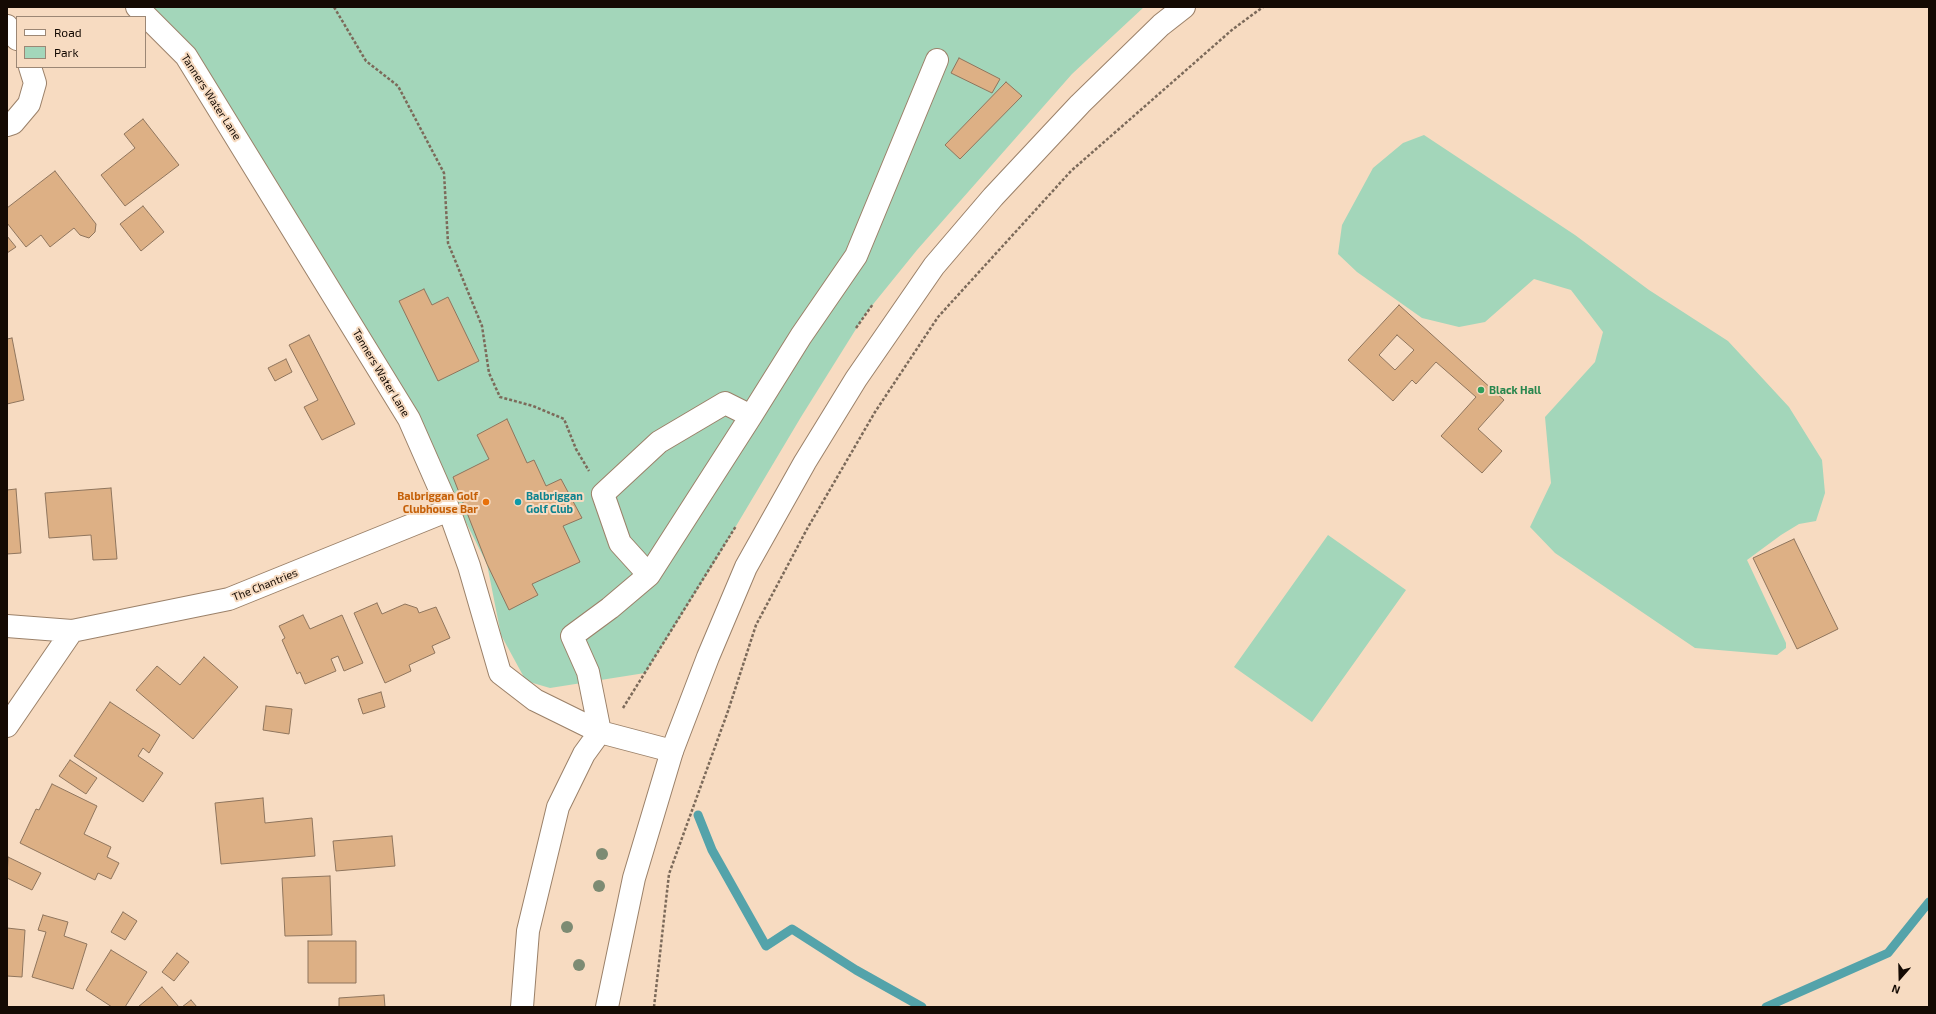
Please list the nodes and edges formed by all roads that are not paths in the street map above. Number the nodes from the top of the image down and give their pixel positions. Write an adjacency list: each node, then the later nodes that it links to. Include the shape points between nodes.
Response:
1 (137, 7): 9 (street, Tanners Water Lane, via 186,56 409,419)
2 (1184, 7): 15 (street, via 1161,25 1075,110 993,197 934,266 856,379 812,449 746,567)
3 (7, 26): 4 (street)
4 (16, 38)
5 (937, 60): 8 (street, via 856,256 801,336)
6 (30, 68): 7 (street, via 35,83 29,104 13,123)
7 (7, 125)
8 (751, 416): 10 (street); 10 (street, via 725,404 659,442 603,494 620,543)
9 (449, 510): 12 (street, The Chantries, via 229,599); 14 (street, Tanners Water Lane, via 469,566 500,673 535,700)
10 (648, 575): 14 (street, via 572,636 588,672)
11 (7, 626): 12 (street, The Chantries)
12 (72, 631): 13 (street)
13 (7, 726)
14 (600, 732): 15 (street, Tanners Water Lane); 16 (street, via 584,754 558,807 528,931)
15 (672, 751): 17 (street, via 634,878)
16 (522, 1007)
17 (607, 1007)

